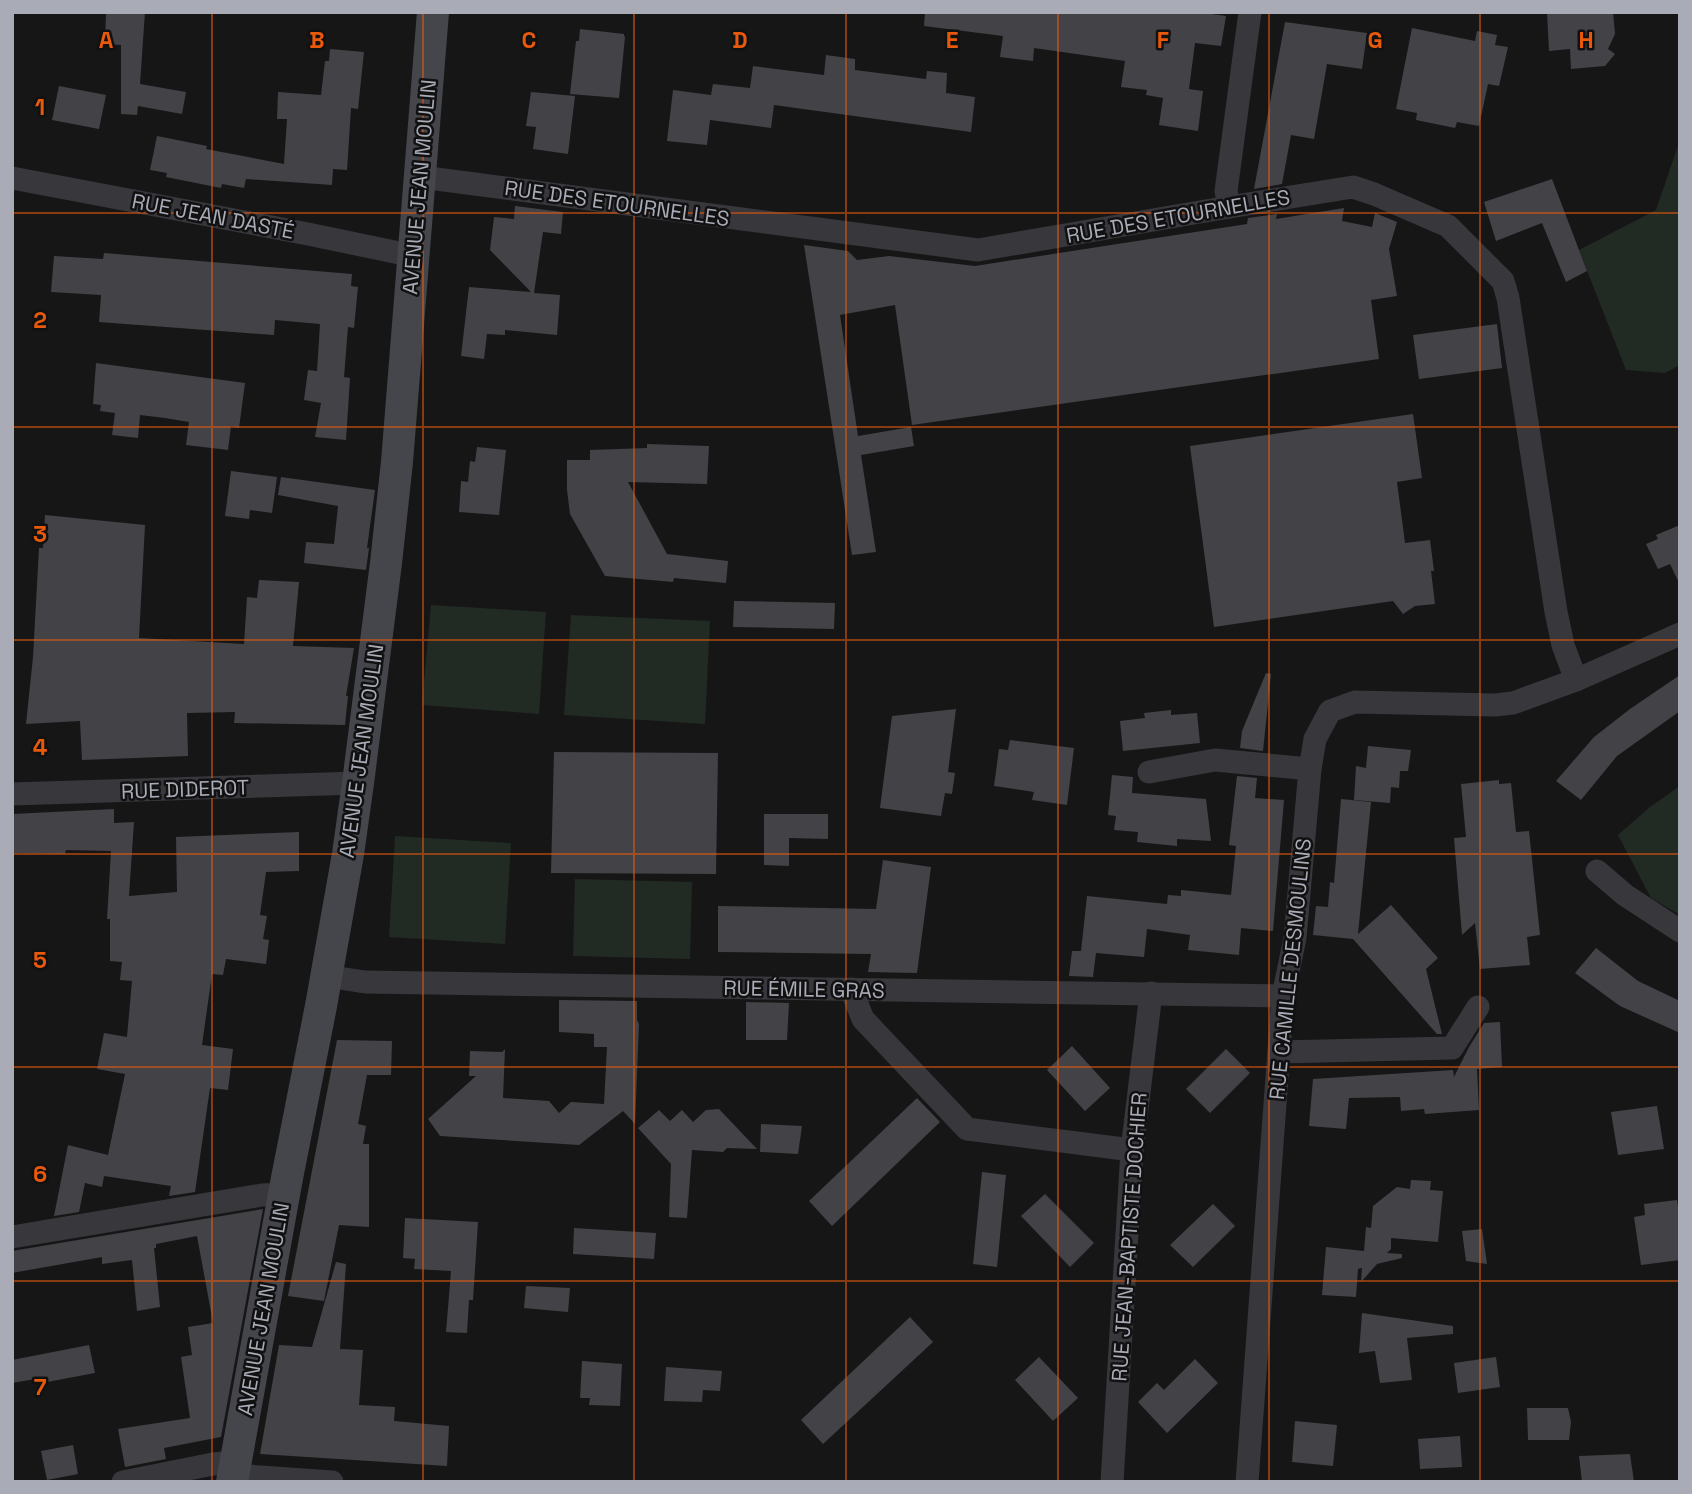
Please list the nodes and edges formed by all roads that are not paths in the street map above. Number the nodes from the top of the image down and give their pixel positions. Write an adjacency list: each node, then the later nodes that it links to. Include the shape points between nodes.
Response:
1 (433, 12): 3 (main road, AVENUE JEAN MOULIN)
2 (1250, 12): 5 (street, via 1226,191)
3 (421, 177): 5 (street, RUE DES ETOURNELLES, via 978,250); 6 (main road, AVENUE JEAN MOULIN)
4 (12, 178): 6 (street, RUE JEAN DASTÉ)
5 (1229, 207): 8 (street, RUE DES ETOURNELLES, via 1353,187 1448,226 1503,281 1556,612)
6 (414, 256): 11 (main road, AVENUE JEAN MOULIN, via 397,461)
7 (1680, 634): 8 (street, RUE CAMILLE DESMOULINS)
8 (1576, 680): 9 (street, RUE CAMILLE DESMOULINS, via 1495,705 1355,702 1330,711 1315,738)
9 (1310, 769): 10 (street, via 1215,760); 18 (street, RUE CAMILLE DESMOULINS, via 1295,938)
10 (1149, 772)
11 (358, 783): 12 (street, RUE DIDEROT); 15 (main road, AVENUE JEAN MOULIN)
12 (12, 794)
13 (1597, 872): 14 (street)
14 (1680, 931)
15 (326, 975): 16 (street, RUE ÉMILE GRAS, via 365,982); 22 (main road, AVENUE JEAN MOULIN)
16 (851, 989): 17 (street, RUE ÉMILE GRAS); 21 (street, via 863,1019 967,1129)
17 (1151, 993): 18 (street, RUE ÉMILE GRAS); 21 (street, RUE JEAN-BAPTISTE DOCHIER)
18 (1283, 996): 20 (street, RUE CAMILLE DESMOULINS)
19 (1478, 1007): 20 (street, via 1452,1048)
20 (1279, 1052): 28 (street, RUE CAMILLE DESMOULINS)
21 (1132, 1150): 27 (street, RUE JEAN-BAPTISTE DOCHIER)
22 (284, 1194): 23 (street); 24 (main road, AVENUE JEAN MOULIN)
23 (12, 1237)
24 (234, 1474): 25 (street, via 223,1463); 26 (street)
25 (123, 1482)
26 (332, 1482)
27 (1112, 1482)
28 (1247, 1482)

